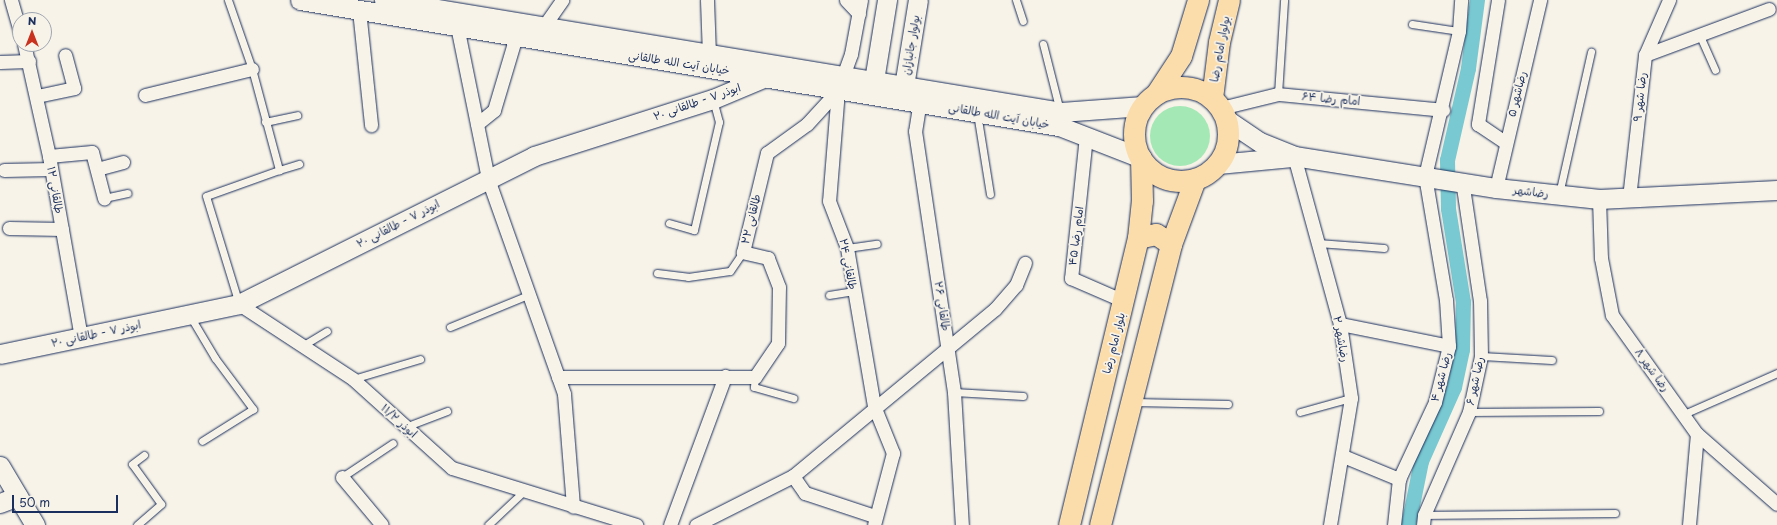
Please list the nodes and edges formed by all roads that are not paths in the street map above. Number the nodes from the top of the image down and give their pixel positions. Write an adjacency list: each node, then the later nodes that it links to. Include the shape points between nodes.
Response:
1 (11, 0): 22 (street)
2 (228, 0): 42 (lane)
3 (300, 0): 21 (main road, خیابان آیت الله طالقانی)
4 (384, 0): 17 (main road, خیابان آیت الله طالقانی)
5 (562, 0): 27 (street)
6 (707, 0): 36 (street)
7 (846, 0): 23 (street)
8 (861, 0): 23 (street, طالقانی ۲۴)
9 (1016, 0): 24 (lane)
10 (1198, 0): 29 (main road)
11 (1229, 0): 32 (main road, بولوار امام رضا)
12 (1284, 0): 48 (lane)
13 (1461, 0): 28 (street)
14 (1498, 0): 63 (street, via 1478,124)
15 (1540, 0): 63 (street, رضاشهر ۵)
16 (1669, 0): 38 (street, رضا شهر ۹)
17 (423, 3): 27 (main road, خیابان آیت الله طالقانی)
18 (887, 5): 19 (main road); 45 (main road)
19 (916, 8): 47 (main road, بولوار جانبازان)
20 (1769, 9): 31 (street)
21 (359, 10): 26 (main road, خیابان آیت الله طالقانی); 61 (street)
22 (14, 12)
23 (859, 14): 46 (street, طالقانی ۲۴)
24 (1023, 21)
25 (1412, 24): 28 (lane)
26 (457, 26): 30 (main road, خیابان آیت الله طالقانی); 60 (street)
27 (544, 26): 36 (main road, خیابان آیت الله طالقانی)
28 (1460, 31): 55 (street)
29 (1189, 32): 32 (main road, via 1202,40); 53 (main road, via 1181,56)
30 (516, 36): 44 (main road, خیابان آیت الله طالقانی); 60 (street, via 494,110)
31 (1700, 36): 38 (street); 43 (lane)
32 (1219, 42): 54 (main road, بولوار امام رضا)
33 (1043, 44): 58 (lane)
34 (26, 52): 39 (street, طالقانی ۱۲)
35 (1591, 52): 81 (lane)
36 (709, 54): 41 (main road, خیابان آیت الله طالقانی)
37 (66, 55): 50 (street, via 74,88)
38 (1645, 55): 83 (street, رضا شهر ۹)
39 (29, 61): 40 (street); 50 (street, طالقانی ۱۲)
40 (0, 62)
41 (789, 67): 44 (main road, ابوذر ۷ - طالقانی ۲۰); 46 (main road, خیابان آیت الله طالقانی)
42 (252, 68): 49 (street); 59 (lane)
43 (1715, 70)
44 (768, 77): 46 (main road, خیابان آیت الله طالقانی); 52 (main road, ابوذر ۷ - طالقانی ۲۰)
45 (874, 80): 46 (main road, خیابان آیت الله طالقانی); 47 (main road, خیابان آیت الله طالقانی); 51 (main road)
46 (841, 83): 51 (main road, خیابان آیت الله طالقانی); 92 (street, طالقانی ۲۴, via 829,201); 94 (street, طالقانی ۲۲, via 807,124 767,153)
47 (915, 92): 51 (main road, بولوار جانبازان); 56 (main road, خیابان آیت الله طالقانی); 58 (main road, خیابان آیت الله طالقانی); 109 (street, طالقانی ۲۶, via 916,131)
48 (1278, 94): 54 (street, امام رضا ۶۴); 55 (street, امام رضا ۶۴)
49 (145, 95)
50 (37, 96): 67 (street, طالقانی ۱۲)
51 (886, 97)
52 (713, 99): 75 (main road, ابوذر ۷ - طالقانی ۲۰, via 534,156); 85 (lane, via 719,122 694,230)
53 (1150, 100): 54 (main road, via 1179,87 1202,92); 58 (main road); 65 (main road, via 1134,132)
54 (1220, 109): 64 (main road, via 1260,142); 69 (main road, via 1229,135)
55 (1443, 110): 73 (street)
56 (977, 112): 58 (main road, خیابان آیت الله طالقانی); 80 (lane)
57 (297, 115): 59 (lane)
58 (1060, 119): 62 (main road)
59 (265, 122): 72 (lane)
60 (476, 124): 75 (street)
61 (370, 125)
62 (1086, 136): 65 (main road); 100 (street, امام رضا ۴۵, via 1071,278)
63 (1505, 142): 77 (street, رضاشهر ۵)
64 (1291, 155): 69 (main road); 73 (main road, رضاشهر); 89 (street, رضاشهر ۲)
65 (1141, 158): 74 (main road, via 1164,178); 88 (main road, بلوار امام رضا, via 1142,201)
66 (123, 162): 70 (street)
67 (50, 163): 70 (street, via 92,152); 71 (street); 87 (street, طالقانی ۱۲)
68 (299, 164): 72 (lane)
69 (1218, 164): 74 (main road)
70 (97, 169): 82 (street)
71 (4, 170)
72 (279, 170): 101 (lane, via 206,196)
73 (1425, 176): 76 (main road, رضاشهر); 108 (street, رضا شهر ۴, via 1446,300)
74 (1195, 179): 91 (main road)
75 (488, 180): 98 (street); 101 (main road, ابوذر ۷ - طالقانی ۲۰)
76 (1462, 181): 77 (main road, رضاشهر); 111 (street, رضا شهر ۶, via 1480,301)
77 (1496, 188): 81 (main road, رضاشهر)
78 (1777, 190): 83 (main road, رضاشهر)
79 (127, 193): 82 (lane)
80 (990, 194)
81 (1559, 196): 84 (main road, رضاشهر)
82 (104, 198)
83 (1629, 198): 84 (main road, رضاشهر)
84 (1599, 199): 130 (street, رضا شهر ۸, via 1601,258 1612,315)
85 (670, 223)
86 (8, 228): 87 (street)
87 (62, 229): 106 (street, طالقانی ۱۲)
88 (1138, 238): 91 (main road, via 1156,234); 100 (main road, بلوار امام رضا)
89 (1318, 243): 93 (lane); 103 (street, رضاشهر ۲)
90 (877, 244): 92 (lane)
91 (1171, 244): 123 (main road)
92 (847, 248): 97 (street, طالقانی ۲۴)
93 (1384, 248)
94 (743, 252): 96 (lane, via 730,271 688,277); 117 (street, طالقانی ۲۲, via 768,258 779,287 778,343)
95 (1025, 263): 109 (street, via 1006,298)
96 (657, 273)
97 (854, 291): 99 (lane); 125 (street, طالقانی ۲۴)
98 (528, 295): 104 (lane); 115 (street)
99 (829, 295)
100 (1124, 301): 157 (main road, بلوار امام رضا)
101 (239, 304): 102 (main road, ابوذر ۷ - طالقانی ۲۰); 107 (street, ابوذر ۱۱/۲)
102 (189, 315): 106 (main road, ابوذر ۷ - طالقانی ۲۰); 133 (lane, via 215,358 253,409)
103 (1340, 324): 108 (street); 122 (street, رضاشهر ۲)
104 (450, 327)
105 (328, 332): 107 (lane)
106 (81, 338): 110 (main road, ابوذر ۷ - طالقانی ۲۰)
107 (302, 346): 118 (street, ابوذر ۱۱/۲)
108 (1449, 346): 140 (street, رضا شهر ۴, via 1435,402)
109 (948, 348): 119 (street, طالقانی ۲۶); 125 (street)
110 (0, 354)
111 (1481, 356): 113 (lane); 129 (street, رضا شهر ۶)
112 (420, 359): 118 (lane)
113 (1552, 360)
114 (1777, 372): 130 (lane)
115 (558, 376): 116 (street); 145 (street, via 564,394)
116 (725, 376): 117 (street); 154 (street)
117 (755, 377): 121 (lane, via 754,387)
118 (353, 379): 131 (street, ابوذر ۱۱/۲)
119 (954, 392): 120 (lane); 156 (street, طالقانی ۲۶)
120 (1023, 396)
121 (793, 398)
122 (1351, 398): 128 (lane); 136 (street, رضاشهر ۲)
123 (1131, 402): 124 (lane); 158 (main road)
124 (1228, 404)
125 (874, 406): 138 (street); 148 (street, طالقانی ۲۴, via 893,453)
126 (448, 411): 131 (lane)
127 (1599, 411): 129 (lane)
128 (1300, 412)
129 (1468, 412): 147 (street, رضا شهر ۶)
130 (1684, 414): 132 (street, رضا شهر ۸)
131 (405, 427): 141 (street, ابوذر ۱۱/۲, via 452,468)
132 (1697, 434): 144 (street, رضا شهر ۸); 161 (street)
133 (202, 440)
134 (393, 443): 139 (lane)
135 (144, 455): 150 (lane, via 132,464 161,504)
136 (1343, 456): 140 (street); 159 (street, رضاشهر ۲)
137 (0, 466): 142 (main road)
138 (793, 476): 148 (street, via 806,493); 155 (street)
139 (342, 477): 151 (street)
140 (1399, 479): 160 (street, رضا شهر ۴)
141 (524, 491): 145 (street, ابوذر ۱۱/۲); 152 (lane)
142 (18, 496): 143 (main road); 149 (main road)
143 (0, 503)
144 (1777, 504)
145 (573, 507): 153 (street, ابوذر ۱۱/۲)
146 (1615, 513): 147 (lane)
147 (1423, 520)
148 (874, 521)
149 (35, 525)
150 (137, 525)
151 (382, 525)
152 (488, 525)
153 (636, 525)
154 (670, 525)
155 (696, 525)
156 (962, 525)
157 (1069, 525)
158 (1100, 525)
159 (1330, 525)
160 (1394, 525)
161 (1689, 525)

